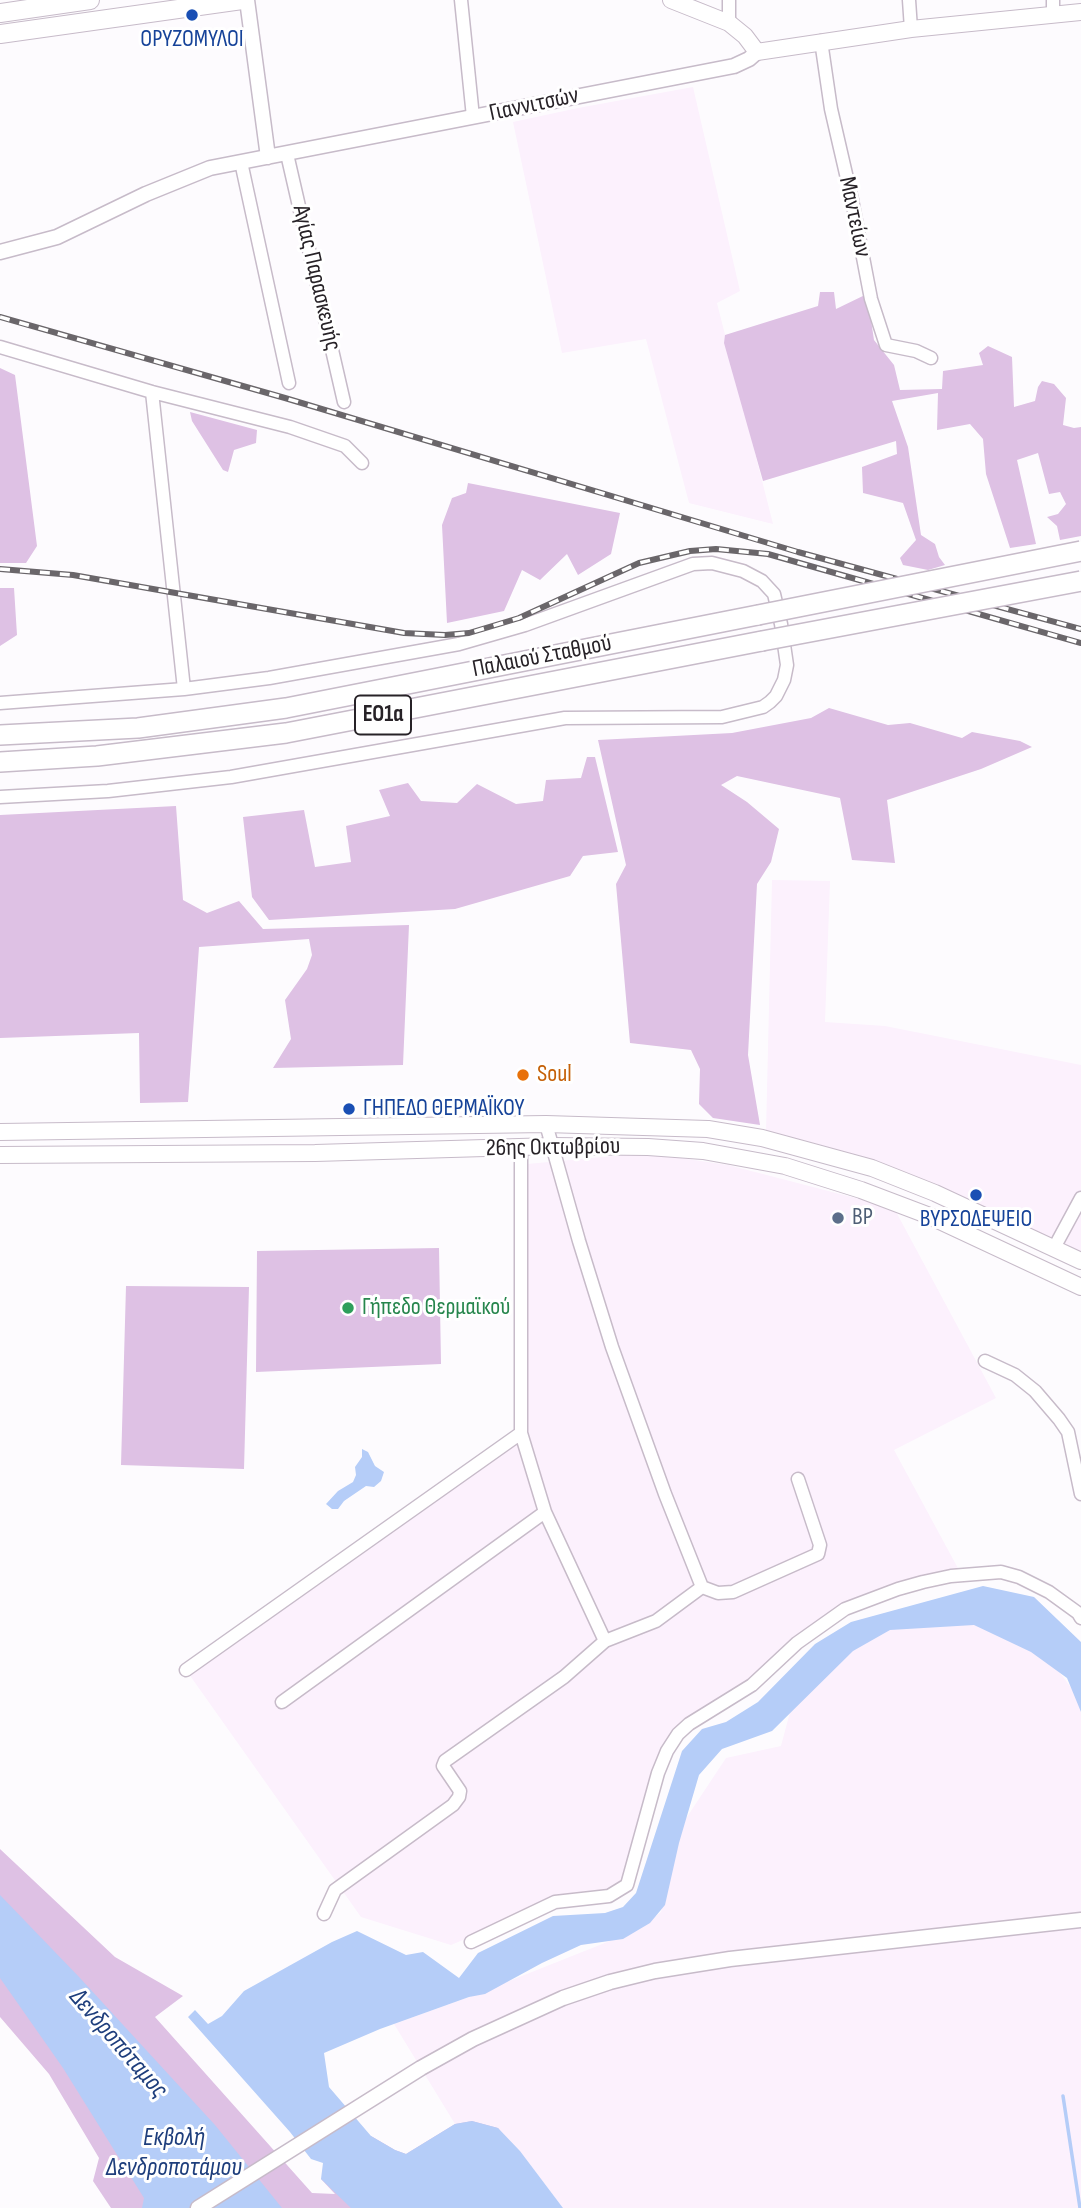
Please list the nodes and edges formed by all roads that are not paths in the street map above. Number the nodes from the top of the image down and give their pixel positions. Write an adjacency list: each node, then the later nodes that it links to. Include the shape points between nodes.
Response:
1 (90, 0): 9 (main road)
2 (242, 0): 13 (main road)
3 (247, 0): 18 (street)
4 (461, 0): 16 (street)
5 (671, 0): 11 (main road)
6 (729, 0): 11 (street)
7 (909, 0): 12 (street)
8 (1053, 7): 10 (main road, Γιαννιτσών); 12 (main road, Γιαννιτσών)
9 (9, 8)
10 (1081, 12)
11 (729, 23): 15 (main road)
12 (911, 29): 14 (main road, Γιαννιτσών)
13 (0, 34)
14 (821, 41): 15 (main road, Γιαννιτσών); 22 (street, Μαντείων, via 871,299 886,345)
15 (757, 52): 16 (street, Γιαννιτσών, via 733,66)
16 (472, 117): 17 (street, Γιαννιτσών)
17 (287, 154): 18 (street, Γιαννιτσών); 25 (street, Αγίας Παρασκευής)
18 (268, 157): 19 (street, Γιαννιτσών)
19 (242, 162): 20 (street, Γιαννιτσών, via 191,174 57,237); 23 (street)
20 (0, 252)
21 (0, 347): 24 (street)
22 (932, 358)
23 (289, 383)
24 (152, 392): 26 (street, via 290,427 345,446); 29 (street)
25 (344, 402)
26 (362, 463)
27 (1081, 551): 31 (highway, Παλαιού Σταθμού / ΕΟ1α, bridge, via 286,708 138,728)
28 (1081, 581): 32 (highway, Παλαιού Σταθμού / ΕΟ1α, bridge, via 286,733 97,756)
29 (184, 689): 30 (street); 33 (street, via 459,644 685,567 712,563 743,571 774,594 787,665 784,680 770,702 722,717 565,718 231,777)
30 (0, 703)
31 (0, 735)
32 (0, 762)
33 (0, 797)
34 (546, 1124): 35 (main road, 26ης Οκτωβρίου); 36 (street); 40 (main road, 26ης Οκτωβρίου, via 708,1129 797,1146 935,1193)
35 (0, 1132)
36 (553, 1146): 37 (main road, 26ης Οκτωβρίου); 42 (main road, 26ης Οκτωβρίου, via 677,1149 807,1172 927,1215); 48 (street, via 612,1347)
37 (521, 1148): 38 (main road, 26ης Οκτωβρίου); 44 (street)
38 (0, 1155)
39 (1081, 1198): 40 (street)
40 (1054, 1248): 41 (main road, 26ης Οκτωβρίου)
41 (1081, 1261)
42 (1081, 1287)
43 (985, 1361): 46 (street, via 1015,1375 1059,1419 1068,1432)
44 (521, 1433): 47 (street); 51 (street)
45 (798, 1479): 48 (street, via 820,1545 818,1554 733,1592)
46 (1081, 1494)
47 (545, 1512): 50 (street); 52 (street)
48 (702, 1587): 50 (street, via 656,1621)
49 (1081, 1618): 55 (street, via 1049,1592 1001,1573 923,1582 845,1609 797,1643 752,1685 678,1734 658,1773 627,1885 609,1896 555,1902)
50 (605, 1641): 53 (street, via 564,1677 445,1761 443,1766 460,1791 453,1805 335,1889)
51 (186, 1670)
52 (282, 1702)
53 (324, 1914)
54 (1081, 1920): 56 (street, via 730,1959 610,1982 515,2018 432,2062)
55 (471, 1942)
56 (198, 2208)

